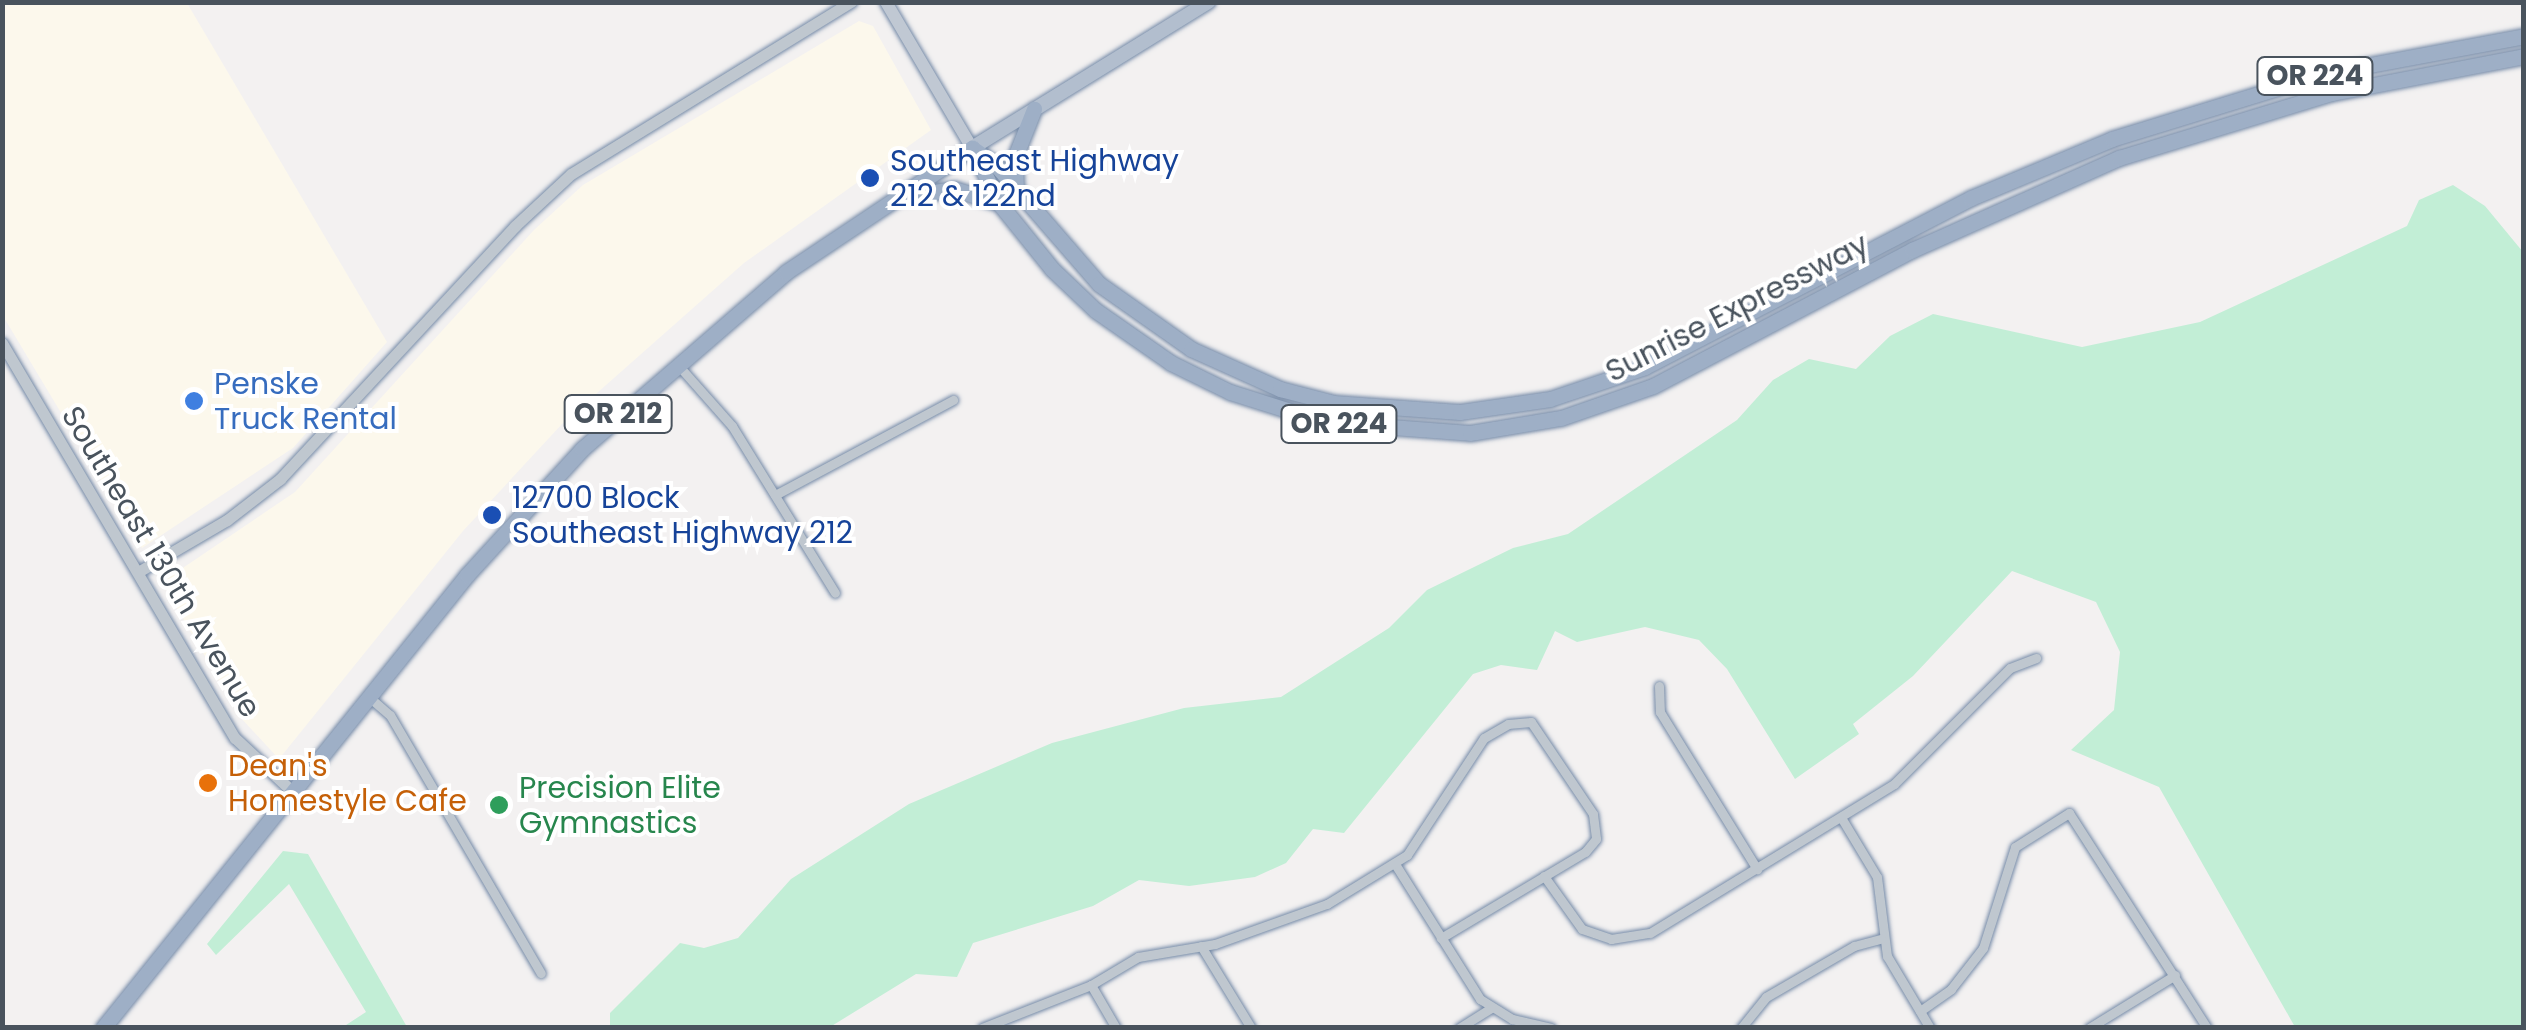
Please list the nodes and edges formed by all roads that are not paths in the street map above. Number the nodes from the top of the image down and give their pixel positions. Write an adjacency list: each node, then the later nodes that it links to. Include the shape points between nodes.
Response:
1 (851, 2): 15 (street, via 572,174 514,226 280,479 227,520)
2 (886, 2): 7 (main road)
3 (1208, 2): 6 (main road, OR 212)
4 (2524, 36): 8 (highway, Sunrise Expressway / OR 224, via 2327,73 2112,139 1972,198 1645,367 1505,408 1406,412 1351,406 1280,388 1210,359 1099,284)
5 (2524, 56): 10 (highway, Sunrise Expressway / OR 224, via 2332,93 2119,158 1928,242 1653,386 1562,418 1470,432 1325,422 1197,377 1095,310)
6 (1034, 108): 7 (main road, OR 212); 8 (highway, via 1015,156)
7 (972, 148): 8 (highway, Sunrise Expressway / OR 224); 9 (highway, OR 212); 10 (highway, Sunrise Expressway / OR 224)
8 (1016, 190)
9 (892, 198): 10 (highway, via 954,189); 12 (highway, OR 212)
10 (999, 204)
11 (2, 343): 15 (street, Southeast 130th Avenue)
12 (675, 362): 14 (street, via 732,426); 19 (highway, OR 212, via 522,514)
13 (953, 400): 14 (street)
14 (775, 495): 16 (street)
15 (138, 572): 20 (street, Southeast 130th Avenue, via 235,738)
16 (835, 593)
17 (2036, 658): 21 (street, via 2010,668 1921,762)
18 (1658, 686): 23 (street, via 1660,712)
19 (369, 698): 20 (highway, OR 212); 28 (street, via 390,715)
20 (293, 792): 34 (highway, OR 212)
21 (1842, 819): 23 (street); 26 (street, via 1878,877)
22 (1395, 864): 24 (street, via 1418,844 1484,738 1522,720 1540,727 1593,814 1596,839); 25 (street); 27 (street, via 1311,912)
23 (1757, 869): 24 (street, via 1650,933 1626,939 1582,928)
24 (1544, 876): 25 (street)
25 (1441, 938): 31 (street)
26 (1881, 938): 32 (street); 39 (street, via 1854,946 1766,997)
27 (1201, 946): 30 (street, via 1138,956); 36 (street)
28 (541, 972)
29 (2175, 975): 32 (street, via 2069,813 2014,847 1982,948 1951,989); 41 (street); 42 (street)
30 (1092, 985): 33 (street); 35 (street)
31 (1491, 1008): 37 (street); 38 (street)
32 (1920, 1011): 40 (street)
33 (985, 1027)
34 (103, 1028)
35 (1116, 1028)
36 (1251, 1028)
37 (1458, 1028)
38 (1551, 1028)
39 (1741, 1028)
40 (1930, 1028)
41 (2089, 1028)
42 (2206, 1028)

